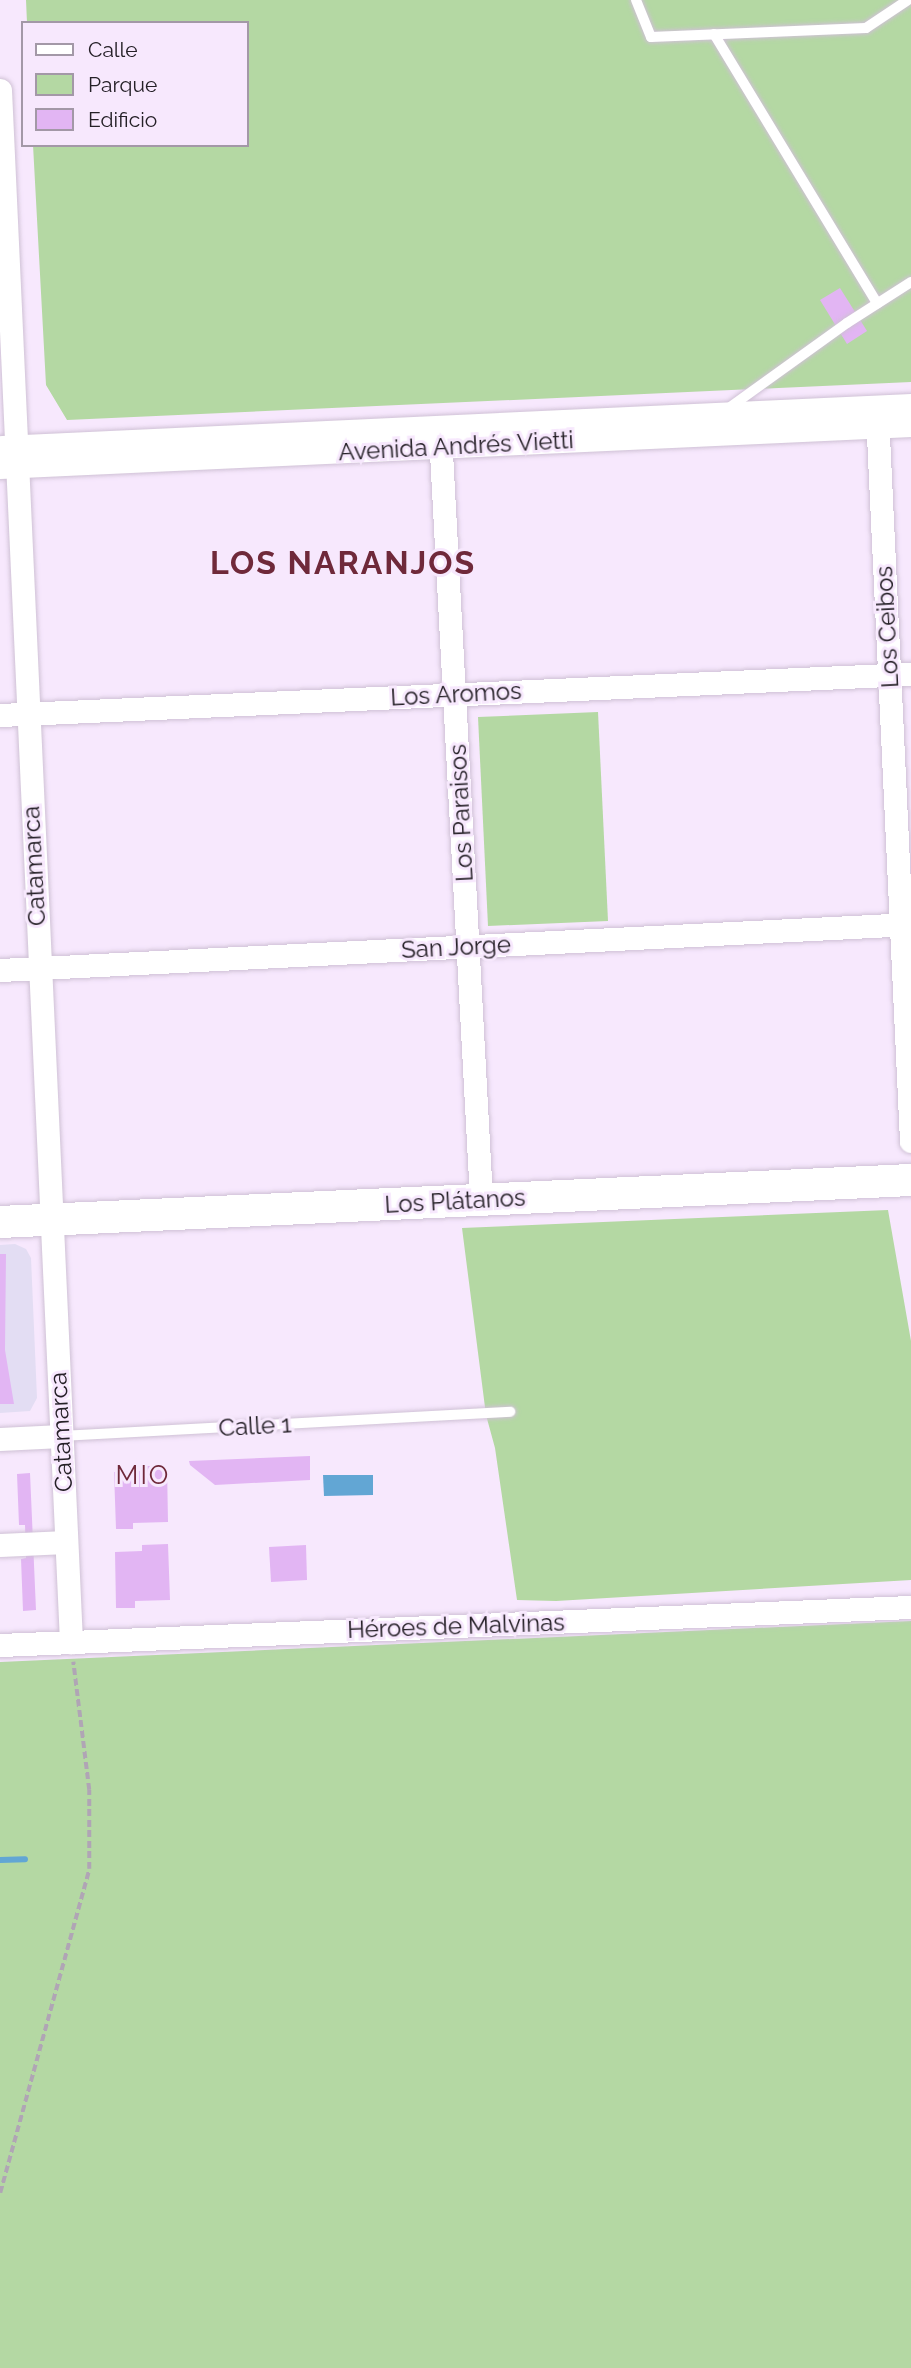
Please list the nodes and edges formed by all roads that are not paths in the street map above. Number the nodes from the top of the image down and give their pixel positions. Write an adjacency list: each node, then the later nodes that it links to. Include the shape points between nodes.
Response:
1 (636, 0): 3 (lane, via 651,37)
2 (908, 0): 3 (lane, via 866,28)
3 (714, 34): 7 (lane)
4 (0, 90): 5 (street, Catamarca)
5 (3, 218): 13 (street, Catamarca)
6 (911, 282): 7 (lane)
7 (877, 303): 10 (lane)
8 (911, 405): 9 (street, Avenida Andrés Vietti)
9 (877, 417): 10 (street, Avenida Andrés Vietti); 11 (street, Avenida Andrés Vietti); 14 (street, Los Ceibos)
10 (720, 424): 12 (street, Avenida Andrés Vietti)
11 (911, 425)
12 (440, 437): 13 (street, Avenida Andrés Vietti); 15 (street, Los Paraisos)
13 (8, 456): 16 (street, Catamarca)
14 (900, 674): 15 (street, Los Aromos); 18 (street, Los Ceibos)
15 (454, 695): 16 (street, Los Aromos); 19 (street, Los Paraisos)
16 (27, 714): 17 (street, Los Aromos); 20 (street, Catamarca)
17 (0, 715)
18 (906, 925): 19 (street, San Jorge); 22 (street, Los Ceibos)
19 (468, 947): 20 (street, San Jorge); 24 (street, Los Paraisos)
20 (39, 968): 21 (street, San Jorge); 25 (street, Catamarca)
21 (0, 970)
22 (911, 1142)
23 (911, 1180): 24 (street, Los Plátanos)
24 (481, 1199): 25 (street, Los Plátanos)
25 (50, 1219): 26 (street, Los Plátanos); 28 (street, Catamarca)
26 (0, 1222)
27 (510, 1412): 28 (lane, Calle 1)
28 (61, 1436): 29 (street, Calle 1); 30 (street, Catamarca)
29 (0, 1439)
30 (66, 1542): 31 (street); 33 (street, Catamarca)
31 (0, 1545)
32 (911, 1606): 33 (street, Héroes de Malvinas)
33 (71, 1642): 34 (street, Héroes de Malvinas)
34 (0, 1644)

